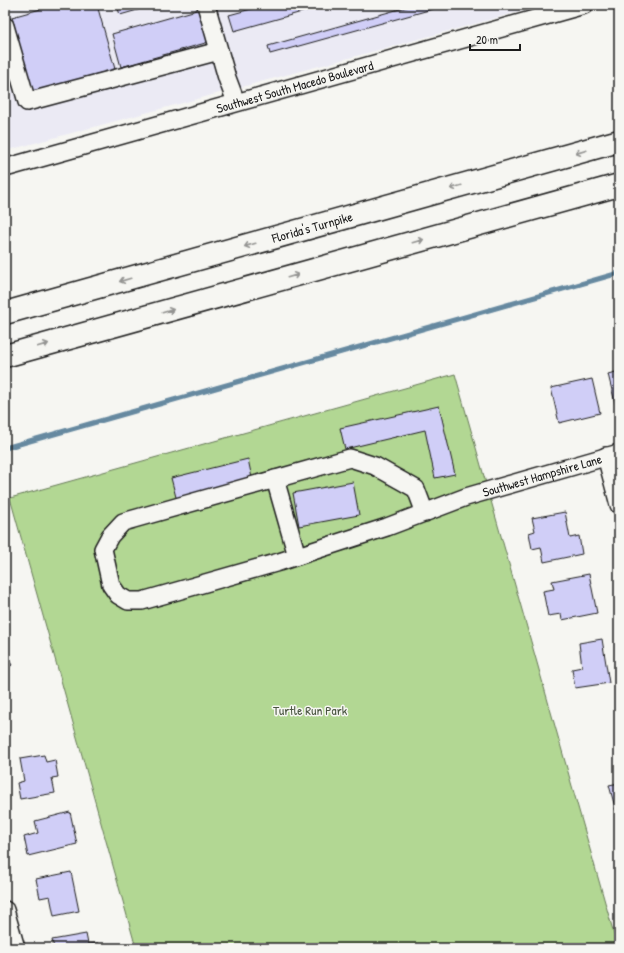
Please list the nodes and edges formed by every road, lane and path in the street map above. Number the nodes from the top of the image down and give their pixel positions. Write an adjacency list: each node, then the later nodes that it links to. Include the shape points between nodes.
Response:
1 (206, 5): 4 (street)
2 (584, 5): 5 (street, Southwest South Macedo Boulevard)
3 (5, 26): 4 (street, via 26,102)
4 (219, 51): 5 (street)
5 (236, 102): 7 (street, Southwest South Macedo Boulevard)
6 (619, 141): 9 (highway, Florida's Turnpike, one-way to 9)
7 (5, 168)
8 (619, 185): 10 (highway, one-way to 8)
9 (5, 313)
10 (5, 356)
11 (612, 455): 13 (street); 14 (street, Southwest Hampshire Lane, via 466,497)
12 (275, 480): 14 (street, Southwest Hampshire Lane, via 350,458 375,466 416,489); 15 (street); 15 (street, Southwest Hampshire Lane, via 123,522 110,536 103,549 111,584 118,594 128,601 142,601)
13 (619, 505)
14 (425, 513): 15 (street, Southwest Hampshire Lane)
15 (297, 556)
16 (5, 910): 17 (street)
17 (16, 948)

